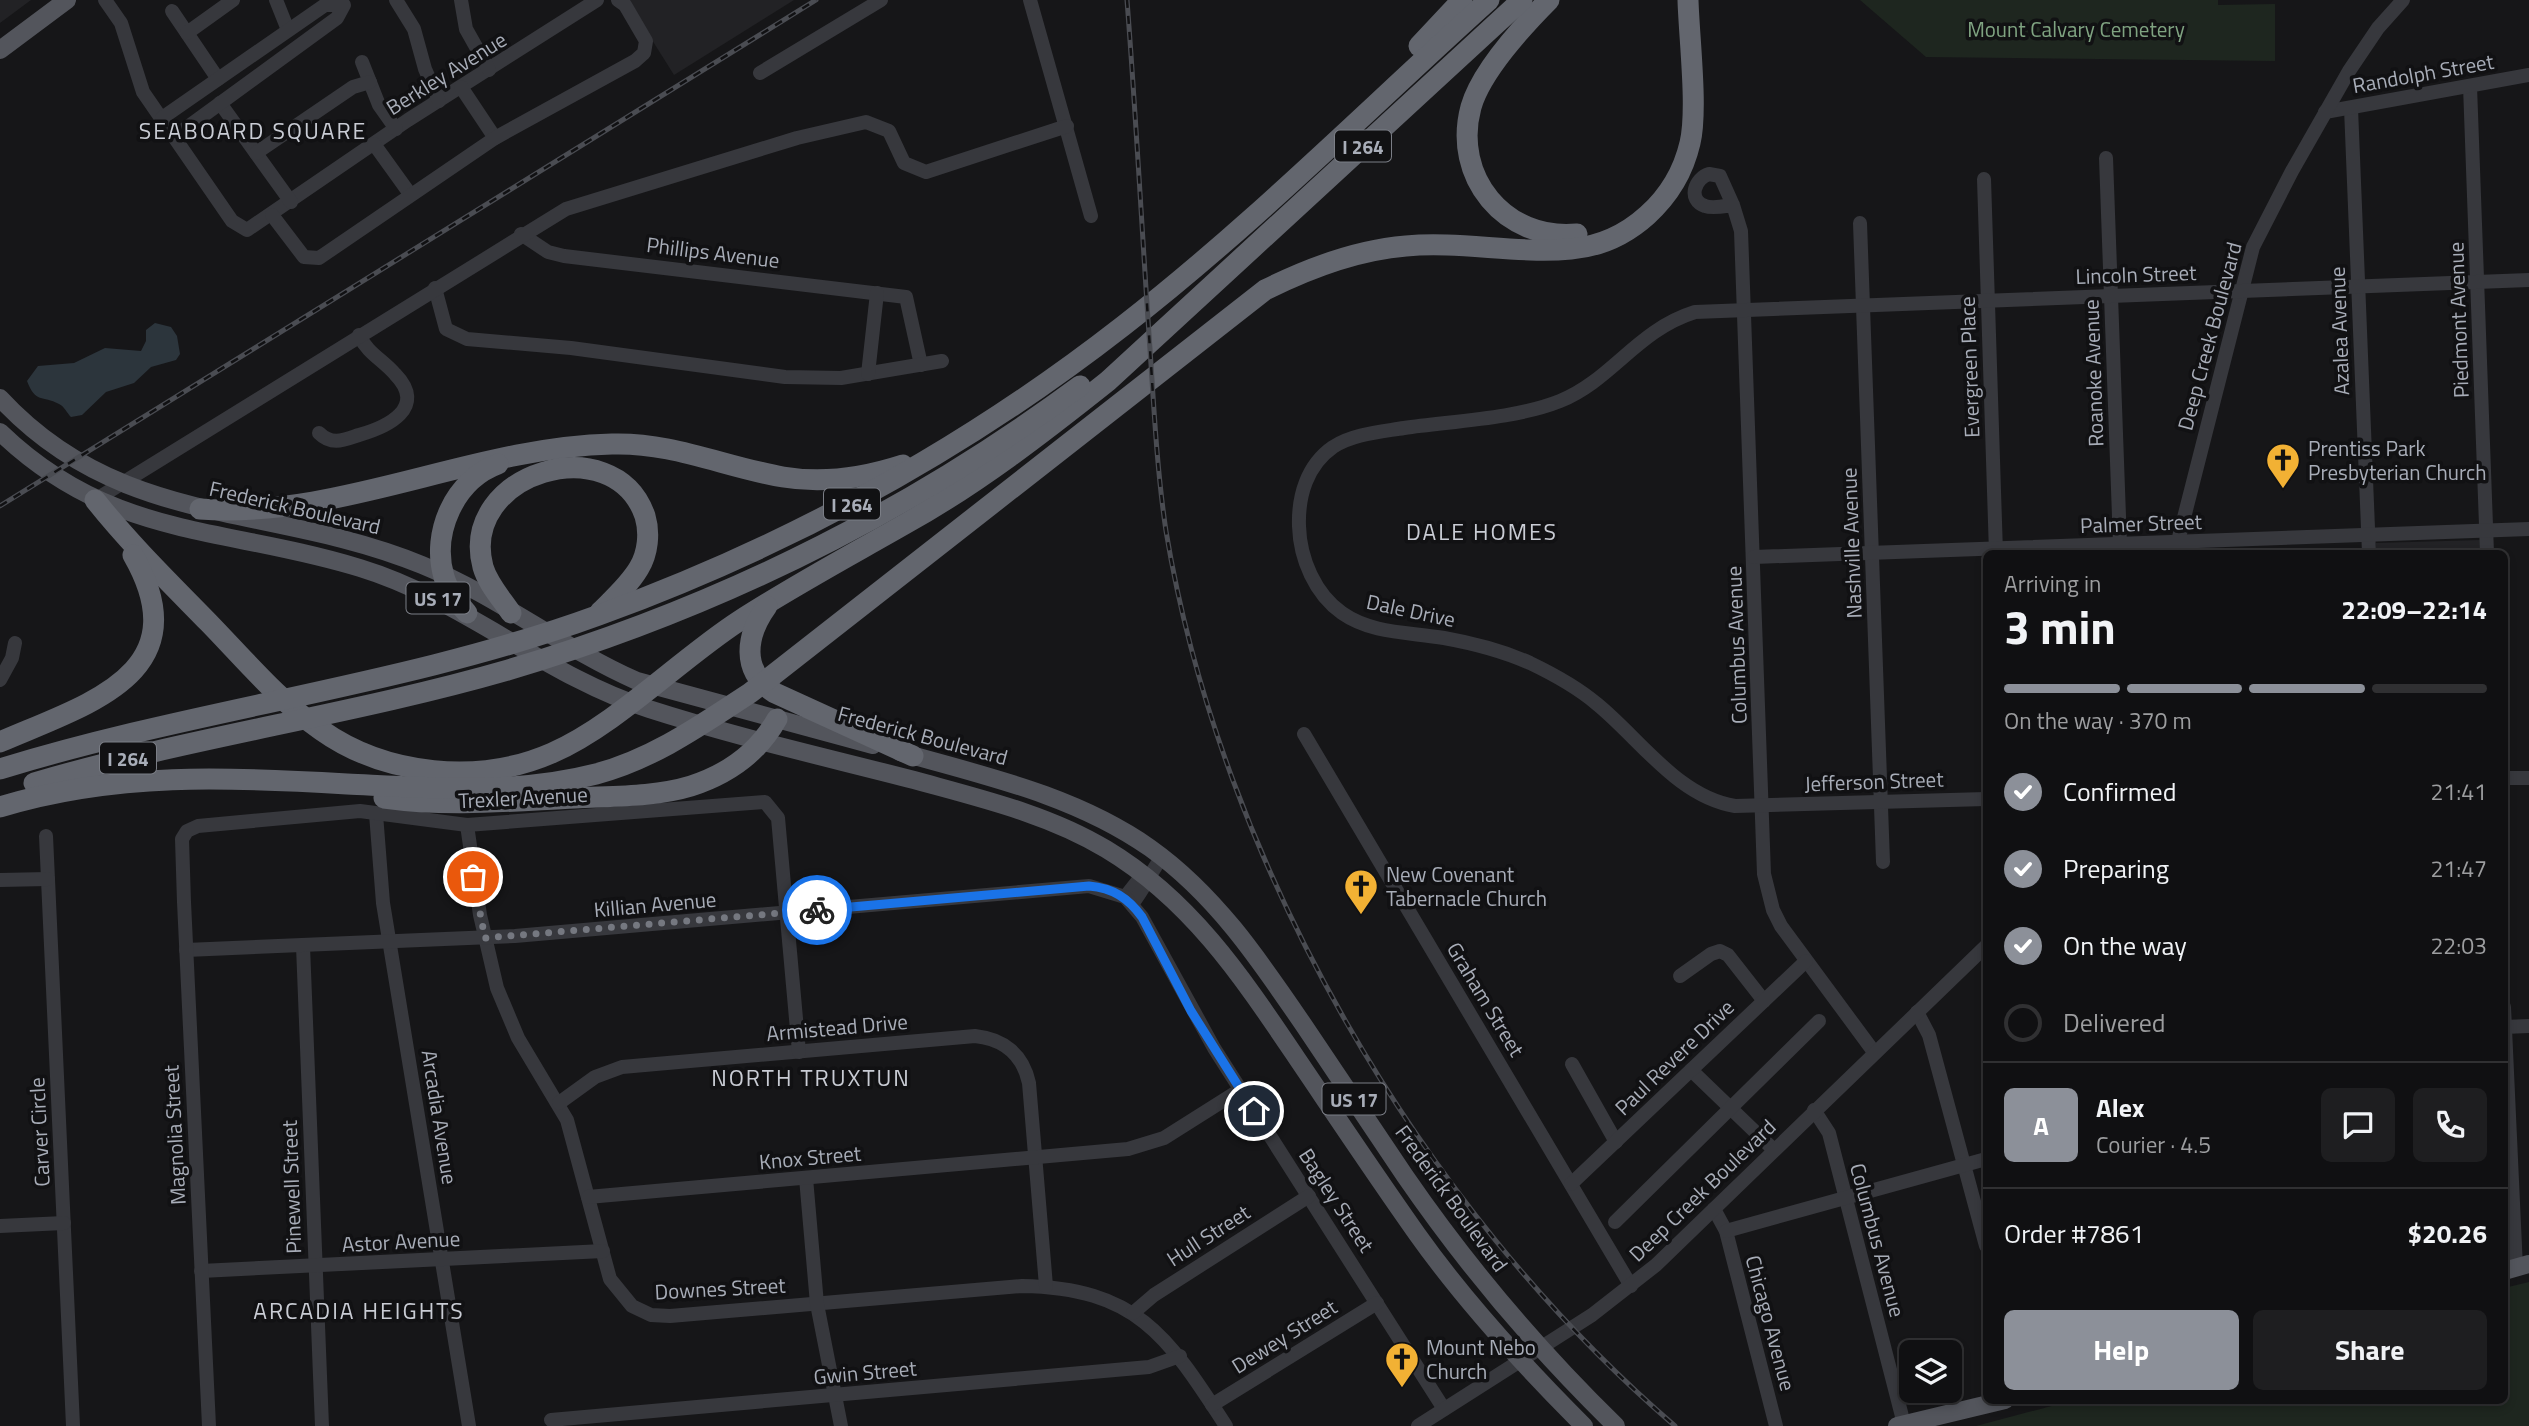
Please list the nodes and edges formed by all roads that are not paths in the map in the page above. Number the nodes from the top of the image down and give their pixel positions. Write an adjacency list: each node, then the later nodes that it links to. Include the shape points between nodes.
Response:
1 (66, 0): 22 (main road)
2 (105, 0): 35 (street, via 121,23 138,83)
3 (233, 0): 21 (street)
4 (276, 0): 20 (street)
5 (396, 0): 31 (street, via 414,29)
6 (597, 0): 24 (street, Berkley Avenue)
7 (618, 0): 39 (street, via 646,41 644,53)
8 (881, 0): 25 (street)
9 (1030, 0): 36 (street)
10 (1462, 0): 52 (highway)
11 (1489, 0): 52 (highway, I 264)
12 (1522, 0): 68 (highway, I 264, via 1204,291)
13 (1549, 0): 40 (highway, via 1486,78 1472,106 1466,137 1472,170 1496,209 1540,232 1575,235 1607,227 1638,210 1649,198)
14 (1678, 0): 40 (highway)
15 (1688, 0): 40 (highway)
16 (464, 1): 24 (street, via 466,29)
17 (2401, 1): 34 (street, Deep Creek Boulevard, via 2363,49)
18 (345, 2): 20 (street, via 325,5); 32 (street, via 337,18)
19 (172, 11): 21 (street)
20 (288, 30): 27 (street)
21 (187, 33): 27 (street)
22 (2, 49)
23 (362, 62): 28 (street)
24 (489, 70): 30 (street, Berkley Avenue)
25 (760, 73)
26 (2529, 75): 29 (street, Randolph Street)
27 (218, 79): 35 (street)
28 (370, 82): 37 (street); 42 (street, via 353,87)
29 (2470, 86): 33 (street, Randolph Street); 54 (street, Piedmont Avenue)
30 (461, 87): 31 (street, Berkley Avenue); 39 (street)
31 (439, 101): 37 (street, Berkley Avenue)
32 (220, 103): 38 (street); 42 (street)
33 (2351, 108): 34 (street, Randolph Street); 55 (street, Azalea Avenue)
34 (2325, 113): 57 (street, Deep Creek Boulevard, via 2264,223)
35 (162, 118): 38 (street)
36 (1067, 126): 49 (street); 51 (street, via 926,172 904,163 889,131 866,122 581,203)
37 (396, 129): 41 (street, Berkley Avenue)
38 (174, 137): 48 (street, Berkley Avenue, via 232,221 247,230)
39 (495, 138): 45 (street)
40 (1686, 139): 105 (highway, via 1677,180 1659,205 1637,224 1590,246 1405,246 1322,264 1265,290 750,692 646,756 596,774 515,787 443,789)
41 (374, 144): 45 (street); 46 (street, Berkley Avenue)
42 (256, 153): 46 (street)
43 (2106, 158): 59 (street, Roanoke Avenue)
44 (1984, 179): 60 (street, Evergreen Place)
45 (410, 194): 48 (street, via 313,260 304,257)
46 (290, 202): 48 (street, Berkley Avenue)
47 (1734, 205): 62 (street, Columbus Avenue, via 1741,230)
48 (272, 215)
49 (1091, 216)
50 (1860, 223): 61 (street, Nashville Avenue)
51 (521, 234): 56 (street); 58 (street, Phillips Avenue, via 564,256)
52 (1188, 273): 64 (highway, I 264)
53 (2529, 280): 54 (street, Lincoln Street)
54 (2477, 282): 55 (street, Lincoln Street); 77 (street, Piedmont Avenue)
55 (2359, 286): 57 (street, Lincoln Street); 79 (street, Azalea Avenue)
56 (435, 288): 63 (street); 67 (street, via 442,322 459,338 785,377)
57 (2240, 291): 59 (street, Lincoln Street); 82 (street, Deep Creek Boulevard)
58 (877, 293): 66 (street, Phillips Avenue, via 906,297); 67 (street)
59 (2111, 296): 60 (street, Lincoln Street); 80 (street, Roanoke Avenue)
60 (1988, 300): 61 (street, Lincoln Street); 83 (street, Evergreen Place)
61 (1864, 305): 62 (street, Lincoln Street); 88 (street, Nashville Avenue)
62 (1744, 309): 89 (street, Columbus Avenue); 109 (street, Dale Drive, via 1695,312 1668,322 1588,386 1549,405 1345,440 1321,457 1308,477 1299,528 1312,579 1332,605 1354,620 1382,630 1476,645 1528,662 1595,702 1698,794 1721,804)
63 (359, 335): 71 (street, via 369,352 403,385 402,412 391,425 339,442); 73 (street)
64 (1087, 353): 72 (highway, via 920,457 857,478 784,477 696,453 636,444); 94 (highway, I 264, via 950,448 836,513 715,570)
65 (942, 361): 66 (street)
66 (921, 365): 67 (street)
67 (868, 374)
68 (1104, 376): 91 (highway, via 1049,428 982,475); 106 (highway, I 264, via 895,508 761,575 611,636 509,670 111,762)
69 (0, 398): 73 (main road, Frederick Boulevard / US 17, via 47,440)
70 (0, 432): 74 (main road, Frederick Boulevard / US 17)
71 (319, 433)
72 (540, 449): 75 (highway, via 283,508); 90 (highway, via 481,473 457,497 442,538)
73 (119, 484): 74 (street); 75 (main road, Frederick Boulevard / US 17)
74 (95, 500): 78 (highway); 92 (main road, Frederick Boulevard / US 17, via 173,527 356,567 427,592)
75 (200, 509): 90 (main road, Frederick Boulevard / US 17, via 352,540)
76 (2529, 529): 77 (street, Palmer Street)
77 (2487, 531): 79 (street, Palmer Street); 86 (street, Piedmont Avenue)
78 (120, 532): 91 (highway, via 318,729 373,757 439,771 505,767 550,754); 99 (highway, via 145,576 153,602 153,632 145,657 127,680 102,698)
79 (2368, 535): 81 (street, Palmer Street); 85 (street, Azalea Avenue)
80 (2120, 544): 82 (street, Palmer Street); 84 (street, Palmer Street)
81 (2248, 546): 82 (street, Palmer Street)
82 (2176, 548)
83 (1996, 550)
84 (2014, 550)
85 (2369, 550)
86 (2487, 550)
87 (1983, 551): 88 (street, Palmer Street)
88 (1873, 553): 89 (street, Palmer Street); 108 (street, Nashville Avenue)
89 (1754, 557): 109 (street, Columbus Avenue)
90 (443, 574): 92 (highway); 93 (main road, Frederick Boulevard / US 17)
91 (771, 601): 101 (highway, via 749,642 751,663 760,680 775,693)
92 (467, 613): 100 (main road, Frederick Boulevard / US 17, via 590,687)
93 (511, 613): 94 (highway, via 484,569 480,543 488,515 516,484 540,472 566,468 595,471 619,483 646,519 648,543 639,569); 97 (main road, Frederick Boulevard / US 17, via 637,681)
94 (595, 617): 102 (highway, I 264, via 338,687 88,743)
95 (15, 643): 96 (street)
96 (0, 680)
97 (777, 719): 100 (highway); 101 (main road, Frederick Boulevard / US 17)
98 (1304, 734): 149 (street, Graham Street)
99 (0, 742)
100 (764, 742): 105 (highway, via 739,762 690,786 620,795 485,804 418,803); 117 (main road, Frederick Boulevard / US 17, via 958,791 1045,819 1106,849)
101 (913, 756): 115 (main road, Frederick Boulevard / US 17, via 1051,796 1123,831)
102 (0, 769)
103 (2508, 778): 104 (street)
104 (2529, 778)
105 (289, 780): 110 (highway, via 123,780 52,792)
106 (0, 794)
107 (1983, 799): 108 (street, Jefferson Street)
108 (1881, 802): 109 (street, Jefferson Street); 116 (street, Nashville Avenue)
109 (1762, 806): 127 (street, Columbus Avenue, via 1768,892 1781,926)
110 (0, 807)
111 (376, 814): 112 (street, Trexler Avenue); 114 (street, Trexler Avenue, via 360,811 198,826 187,831); 123 (street, Arcadia Avenue)
112 (467, 825): 121 (street, Trexler Avenue, via 758,800 771,805 779,823); 122 (street, Downes Street)
113 (46, 836): 118 (street, Carver Circle)
114 (182, 843): 126 (street, Magnolia Street)
115 (1162, 857): 117 (street); 169 (main road, Frederick Boulevard / US 17, via 1199,889 1248,945 1437,1221)
116 (1883, 862)
117 (1147, 877): 120 (street, via 1140,878); 171 (main road, Frederick Boulevard / US 17, via 1195,920 1234,965 1421,1239)
118 (48, 879): 119 (street); 155 (street, Carver Circle)
119 (0, 880)
120 (1129, 900): 121 (street, Killian Avenue, via 1089,886); 138 (street, Bagley Street)
121 (786, 913): 122 (street, Killian Avenue); 134 (street)
122 (485, 938): 123 (street, Killian Avenue); 140 (street, Downes Street, via 506,1014)
123 (390, 942): 124 (street, Killian Avenue); 160 (street, Arcadia Avenue)
124 (303, 946): 126 (street, Killian Avenue); 161 (street, Pinewell Street)
125 (1983, 949): 130 (street, Deep Creek Boulevard)
126 (186, 950): 163 (street, Magnolia Street)
127 (1806, 961): 129 (street, Paul Revere Drive); 135 (street, Columbus Avenue)
128 (1680, 976): 129 (street, via 1720,951)
129 (1764, 1001): 137 (street, Paul Revere Drive)
130 (1917, 1012): 135 (street, Deep Creek Boulevard); 147 (street, via 1929,1035)
131 (1819, 1021): 141 (street)
132 (2529, 1026): 133 (street)
133 (2508, 1027)
134 (799, 1052): 140 (street, Armistead Drive, via 622,1067 595,1077); 145 (street, Armistead Drive, via 975,1036 997,1040 1027,1072)
135 (1874, 1052): 142 (street, Deep Creek Boulevard)
136 (1572, 1064): 143 (street)
137 (1691, 1070): 141 (street); 143 (street, Paul Revere Drive)
138 (1240, 1090): 145 (street, via 1148,1144); 150 (street, Bagley Street)
139 (2508, 1092): 162 (street)
140 (559, 1103): 152 (street, Downes Street)
141 (1731, 1108): 144 (street); 154 (street)
142 (1814, 1110): 144 (street, Deep Creek Boulevard); 151 (street, Columbus Avenue, via 1829,1133)
143 (1616, 1142): 149 (street, Paul Revere Drive)
144 (1774, 1150): 153 (street, Deep Creek Boulevard)
145 (1035, 1157): 148 (street, Knox Street); 164 (street, Armistead Drive)
146 (1983, 1160): 147 (street)
147 (1964, 1165): 151 (street); 158 (street)
148 (806, 1178): 152 (street, Knox Street); 167 (street)
149 (1571, 1184): 165 (street, Graham Street)
150 (1309, 1196): 166 (street, Bagley Street); 168 (street, Hull Street)
151 (1846, 1196): 157 (street); 177 (street, Columbus Avenue)
152 (588, 1197): 159 (street, Downes Street)
153 (1714, 1209): 157 (street, Chicago Avenue); 165 (street, Deep Creek Boulevard)
154 (1615, 1222)
155 (64, 1223): 156 (street); 178 (street, Carver Circle)
156 (0, 1226)
157 (1726, 1231): 187 (street, Chicago Avenue)
158 (1983, 1235)
159 (603, 1251): 160 (street, Astor Avenue); 167 (street, Downes Street, via 615,1289 632,1306 651,1315)
160 (443, 1261): 161 (street, Astor Avenue); 181 (street, Arcadia Avenue)
161 (316, 1266): 163 (street, Astor Avenue); 180 (street, Pinewell Street)
162 (2516, 1267)
163 (201, 1271): 179 (street, Magnolia Street)
164 (1046, 1286): 167 (street, Downes Street); 168 (street, Downes Street, via 1083,1292)
165 (1631, 1286): 169 (street, Deep Creek Boulevard)
166 (1377, 1303): 174 (street, Dewey Street); 175 (street, Bagley Street)
167 (817, 1304): 172 (street)
168 (1133, 1313): 170 (street, Downes Street)
169 (1541, 1347): 171 (street, Deep Creek Boulevard); 186 (main road, Frederick Boulevard / US 17)
170 (1180, 1356): 172 (street, Gwin Street, via 1149,1367); 174 (street, Downes Street)
171 (1521, 1360): 175 (street, Deep Creek Boulevard); 185 (main road, Frederick Boulevard / US 17)
172 (834, 1395): 176 (street, Gwin Street); 182 (street)
173 (1988, 1404): 177 (main road)
174 (1212, 1405): 183 (street, Downes Street)
175 (1444, 1409): 184 (street, Deep Creek Boulevard)
176 (551, 1420)
177 (1901, 1425)
178 (73, 1426)
179 (209, 1426)
180 (323, 1426)
181 (469, 1426)
182 (841, 1426)
183 (1226, 1426)
184 (1418, 1426)
185 (1584, 1426)
186 (1616, 1426)
187 (1776, 1426)

